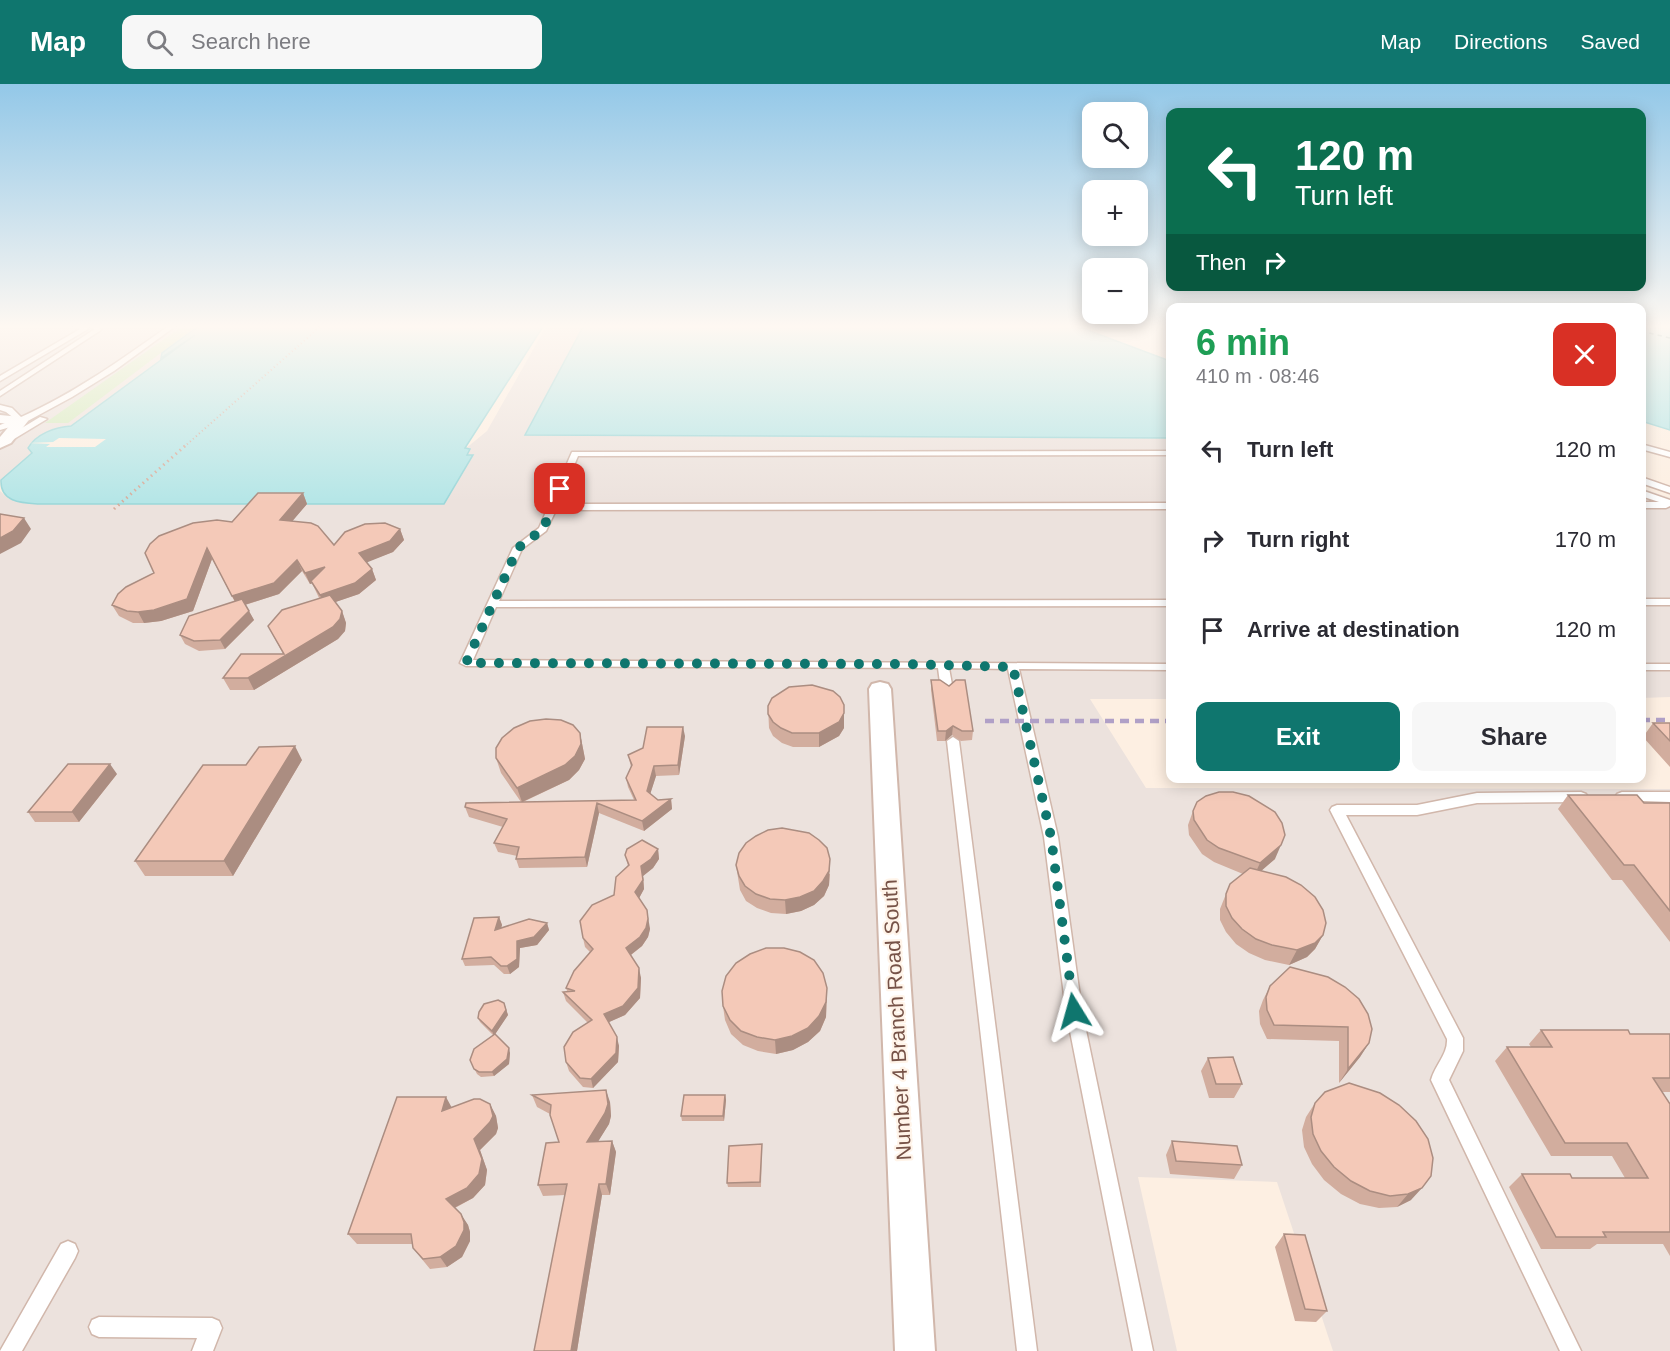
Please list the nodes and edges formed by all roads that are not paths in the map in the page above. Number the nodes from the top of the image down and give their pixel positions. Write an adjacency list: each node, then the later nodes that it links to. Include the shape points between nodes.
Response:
1 (15, 384): 3 (lane)
2 (90, 384): 4 (lane)
3 (0, 394)
4 (75, 395): 7 (lane); 8 (lane, via 40,420)
5 (0, 407): 7 (lane)
6 (0, 419): 7 (street)
7 (21, 420): 8 (street)
8 (2, 437)
9 (1646, 448): 11 (lane)
10 (1166, 453): 18 (lane, via 575,454)
11 (1670, 455)
12 (1646, 482): 13 (lane)
13 (1670, 490)
14 (1646, 495): 15 (lane)
15 (1670, 504): 16 (lane)
16 (1646, 505)
17 (1166, 506): 18 (lane)
18 (552, 507): 22 (lane, via 543,529 518,548)
19 (1646, 602): 20 (lane)
20 (1670, 602)
21 (1166, 603): 22 (lane)
22 (493, 604): 23 (lane, via 466,663)
23 (944, 666): 24 (lane); 29 (lane)
24 (1013, 667): 25 (lane); 38 (lane, via 1051,837 1074,1011)
25 (1166, 667)
26 (1646, 667): 27 (lane)
27 (1670, 667)
28 (880, 688): 36 (street, Number 4 Branch Road South)
29 (947, 690)
30 (953, 741): 37 (lane)
31 (1670, 797): 39 (lane, via 1478,798 1417,810 1336,810 1455,1038 1457,1050 1442,1068 1440,1080)
32 (68, 1251): 34 (lane)
33 (99, 1327): 35 (lane, via 212,1328)
34 (10, 1351)
35 (202, 1351)
36 (915, 1351)
37 (1027, 1351)
38 (1143, 1351)
39 (1571, 1351)

